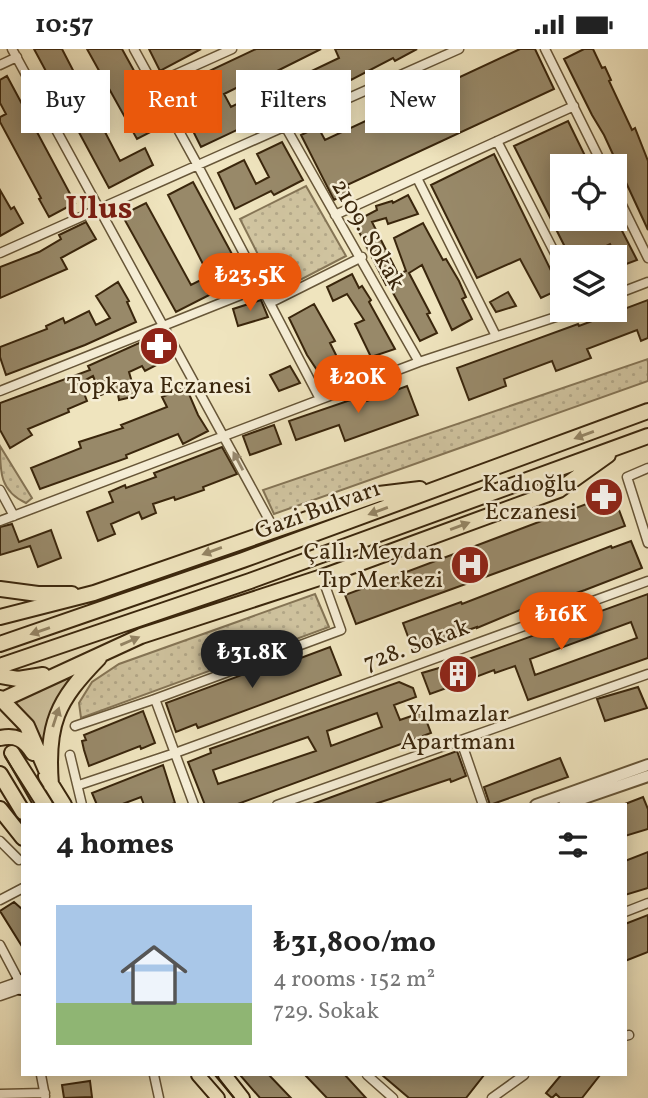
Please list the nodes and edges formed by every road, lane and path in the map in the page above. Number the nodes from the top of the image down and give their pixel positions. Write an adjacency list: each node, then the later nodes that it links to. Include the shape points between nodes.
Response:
1 (134, 49): 8 (street)
2 (232, 49): 9 (street)
3 (459, 49): 6 (street)
4 (545, 49): 11 (street)
5 (14, 53): 7 (street); 19 (street)
6 (438, 53): 10 (street)
7 (0, 65)
8 (144, 70)
9 (185, 70)
10 (351, 95)
11 (574, 106): 15 (street); 16 (street)
12 (179, 133): 17 (street)
13 (269, 133): 17 (street)
14 (289, 133): 20 (street, 2109. Sokak)
15 (497, 141): 18 (street); 22 (street)
16 (597, 154)
17 (197, 164): 19 (street); 27 (street)
18 (417, 178): 20 (street); 32 (street)
19 (99, 208): 23 (street); 31 (street)
20 (335, 215): 24 (street, 2109. Sokak)
21 (627, 215): 25 (street)
22 (551, 245)
23 (0, 253)
24 (362, 257): 29 (street); 33 (street, 2109. Sokak)
25 (648, 258)
26 (648, 282): 28 (street)
27 (261, 287): 29 (street); 31 (street)
28 (627, 290)
29 (270, 303): 35 (street)
30 (550, 319): 32 (street)
31 (163, 326): 34 (street); 37 (street)
32 (496, 336): 33 (street)
33 (419, 362): 35 (street)
34 (0, 391)
35 (320, 399): 37 (street)
36 (648, 411): 41 (highway, Gazi Bulvarı, one-way to 41)
37 (225, 436): 43 (street); 45 (street, one-way to 37)
38 (648, 436): 39 (highway, Gazi Bulvarı)
39 (617, 447): 47 (highway, one-way to 39, via 559,490); 56 (highway, Gazi Bulvarı, via 250,581)
40 (648, 468): 46 (street, via 627,477)
41 (442, 487): 45 (highway, via 379,493); 54 (highway, Gazi Bulvarı, one-way to 54)
42 (0, 490): 43 (street)
43 (15, 516): 44 (street)
44 (0, 521)
45 (274, 529): 50 (highway, one-way to 50)
46 (648, 543)
47 (323, 577): 55 (highway, one-way to 47); 60 (street, via 341,630)
48 (648, 581): 66 (street, 728. Sokak)
49 (0, 589): 50 (highway)
50 (94, 593): 51 (highway)
51 (20, 612): 52 (highway); 53 (highway)
52 (0, 617)
53 (0, 624)
54 (0, 644)
55 (105, 652): 57 (highway); 71 (highway, one-way to 55, via 50,751 58,710 66,694)
56 (0, 666)
57 (68, 669): 59 (highway, via 18,679); 61 (highway)
58 (648, 674): 64 (street)
59 (0, 676)
60 (155, 699): 62 (street); 66 (street)
61 (1, 700): 71 (highway, via 27,726)
62 (75, 726)
63 (0, 738): 71 (highway, via 23,740)
64 (461, 741): 77 (street); 78 (street)
65 (12, 753): 73 (highway)
66 (175, 753): 72 (street, 728. Sokak); 76 (street)
67 (70, 755): 72 (street)
68 (648, 765): 79 (street)
69 (0, 774): 81 (highway)
70 (648, 776): 80 (street)
71 (51, 785): 74 (highway)
72 (79, 785): 75 (street)
73 (44, 803)
74 (63, 803)
75 (82, 803)
76 (193, 803)
77 (283, 803)
78 (482, 803)
79 (542, 803)
80 (570, 803)
81 (21, 809)
82 (3, 814): 83 (highway)
83 (21, 836)
84 (0, 841): 85 (street)
85 (19, 860)
86 (21, 889): 87 (street)
87 (0, 900)
88 (648, 903): 89 (street)
89 (627, 911)
90 (0, 945): 91 (street)
91 (21, 984)
92 (21, 986): 94 (street)
93 (21, 986): 95 (street)
94 (0, 988)
95 (0, 996)
96 (41, 1076): 103 (street)
97 (154, 1076): 104 (street)
98 (199, 1076): 105 (main road)
99 (227, 1076): 106 (main road)
100 (368, 1076): 107 (street)
101 (523, 1076): 108 (street)
102 (0, 1094): 103 (street)
103 (45, 1095)
104 (159, 1098)
105 (218, 1098)
106 (243, 1098)
107 (393, 1098)
108 (492, 1098)

